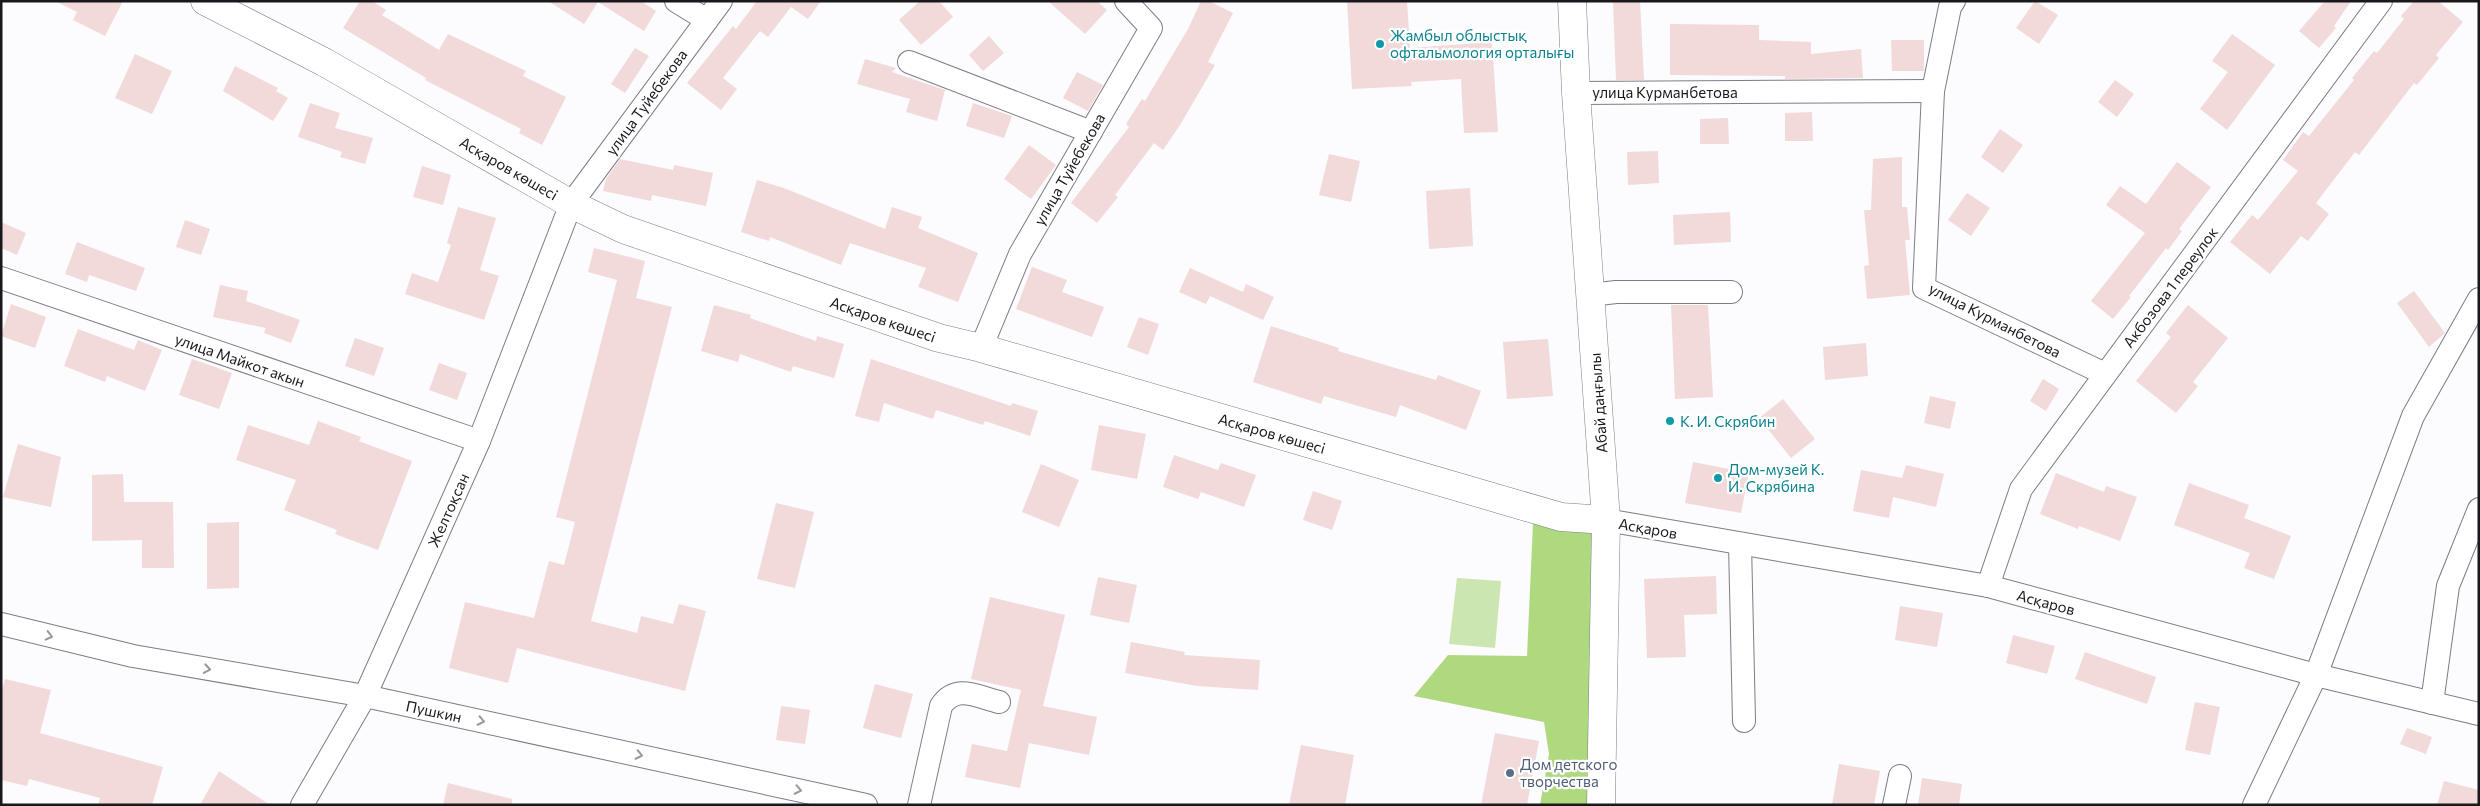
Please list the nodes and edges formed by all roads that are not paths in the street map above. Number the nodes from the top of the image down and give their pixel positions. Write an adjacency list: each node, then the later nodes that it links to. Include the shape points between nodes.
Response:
1 (205, 1): 13 (main road, Асқаров көшесі, via 324,62)
2 (676, 1): 8 (street)
3 (721, 1): 8 (street, улица Туйебекова)
4 (1126, 1): 12 (street, улица Туйебекова, via 1151,28)
5 (1572, 1): 11 (main road, Абай даңғылы)
6 (2381, 1): 19 (street, Акбозова 1 переулок)
7 (1950, 3): 10 (street, улица Курманбетова)
8 (706, 20): 13 (street, улица Туйебекова)
9 (909, 62): 12 (street)
10 (1933, 91): 11 (street, улица Курманбетова); 19 (street, улица Курманбетова, via 1924,288)
11 (1576, 93): 16 (main road, Абай даңғылы)
12 (1091, 132): 18 (street, улица Туйебекова, via 1020,254)
13 (571, 204): 18 (main road, Асқаров көшесі, via 642,236 939,338); 20 (street, Желтоқсан)
14 (1, 278): 20 (street, улица Майкот акын)
15 (1731, 292): 16 (street)
16 (1590, 295): 22 (main road, Абай даңғылы)
17 (2479, 299): 26 (street, via 2413,416)
18 (981, 348): 22 (main road, Асқаров көшесі, via 1561,517)
19 (2106, 374): 24 (street, Акбозова 1 переулок, via 2021,489)
20 (479, 441): 27 (street, Желтоқсан)
21 (2479, 509): 29 (street, via 2448,586)
22 (1606, 520): 23 (street, Асқаров); 36 (main road, Абай даңғылы)
23 (1740, 544): 24 (street, Асқаров); 31 (street)
24 (1988, 586): 26 (street, Асқаров)
25 (1, 624): 27 (street, Пушкин, one-way to 27, via 133,656)
26 (2316, 675): 29 (street, Асқаров); 38 (street)
27 (365, 696): 33 (street, Желтоқсан); 34 (street, Пушкин, one-way to 34)
28 (999, 702): 35 (street, via 957,692 948,696 941,706)
29 (2432, 703): 30 (street, Асқаров)
30 (2479, 714)
31 (1744, 721)
32 (1900, 776): 37 (street)
33 (302, 805)
34 (866, 805)
35 (919, 805)
36 (1601, 805)
37 (1894, 805)
38 (2254, 805)

